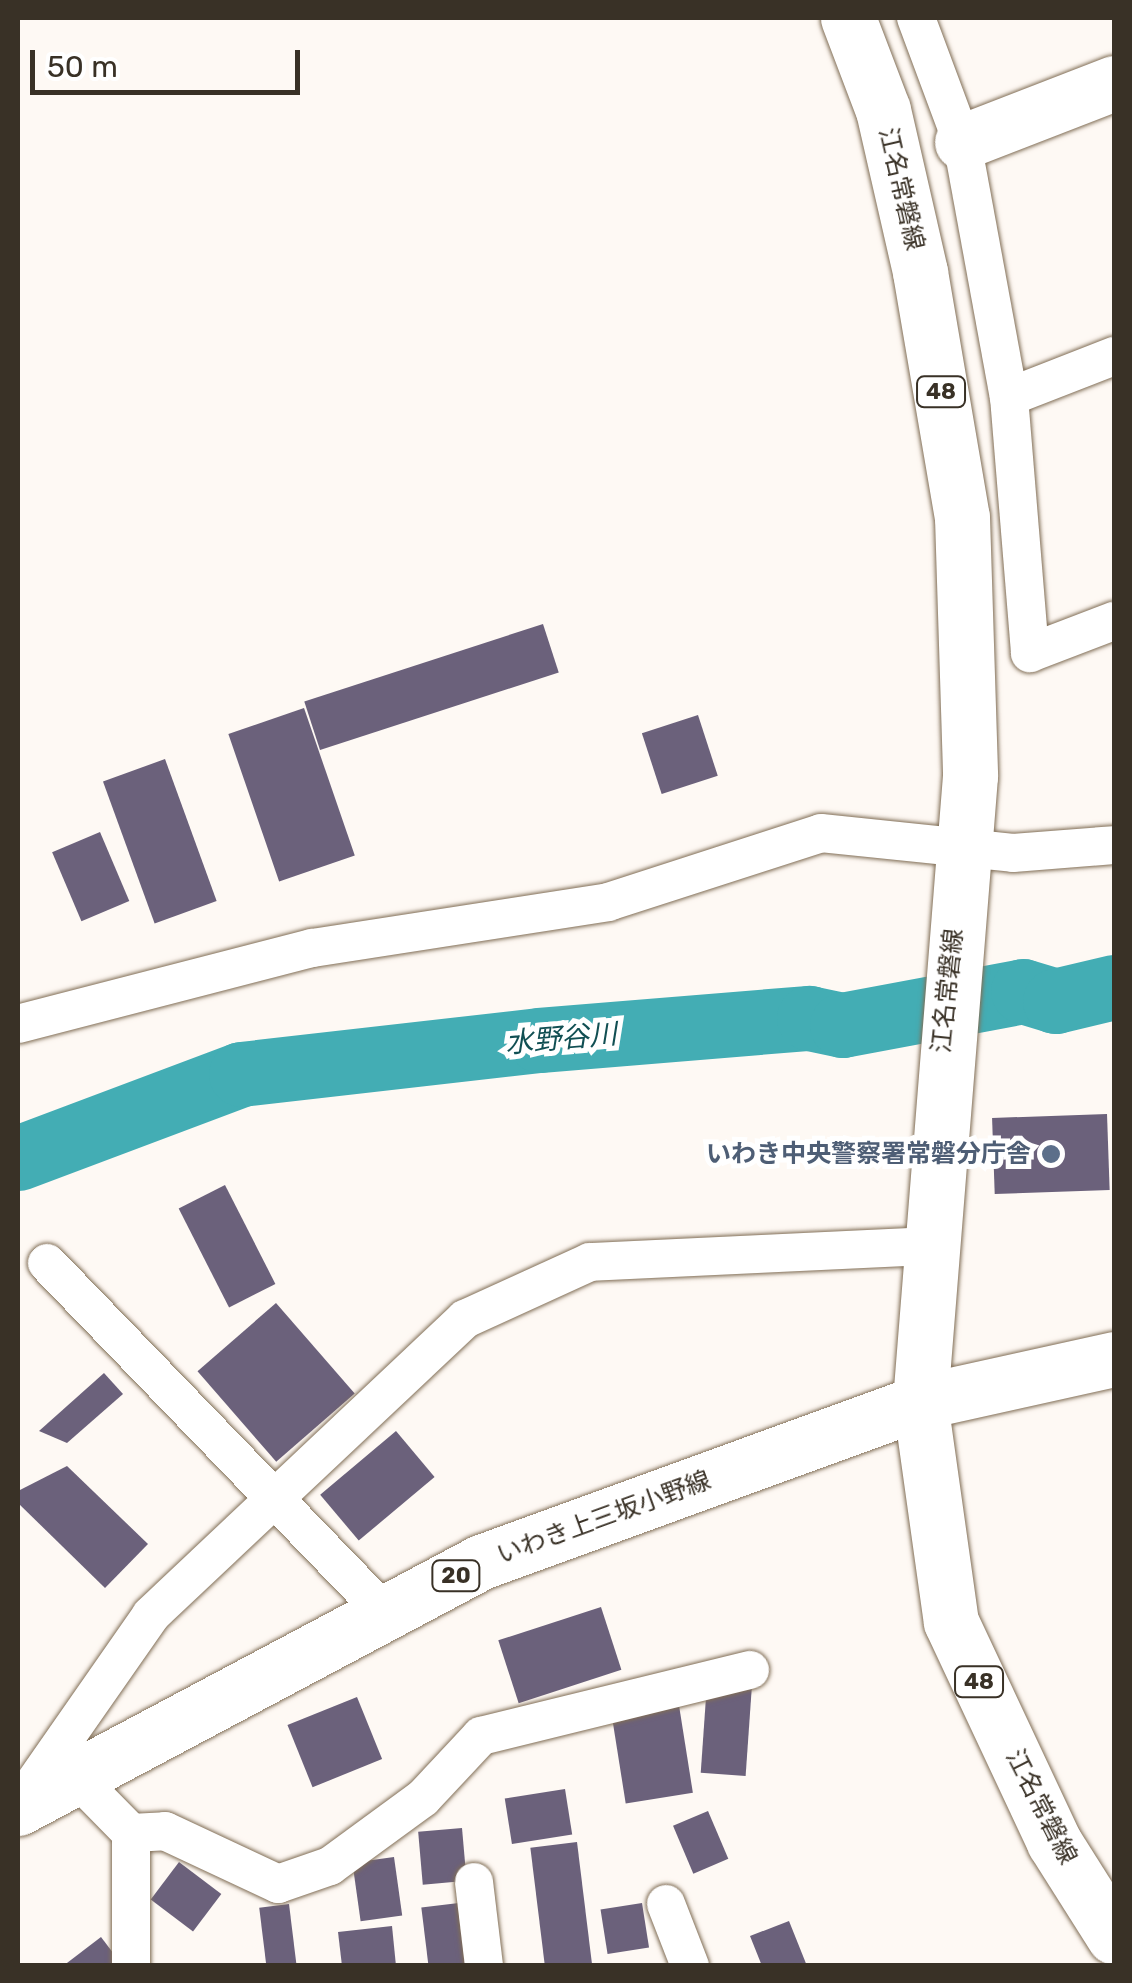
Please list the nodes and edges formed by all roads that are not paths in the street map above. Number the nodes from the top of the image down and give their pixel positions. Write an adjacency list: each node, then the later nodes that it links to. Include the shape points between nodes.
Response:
1 (848, 18): 9 (main road, 江名常磐線 / 48, via 882,110 916,254 962,518 970,776)
2 (916, 18): 4 (street)
3 (1114, 84): 4 (main road)
4 (962, 142): 6 (street)
5 (1114, 356): 6 (street)
6 (1009, 397): 7 (street, via 1030,653)
7 (1114, 620)
8 (1114, 845): 9 (street)
9 (961, 847): 10 (street, via 890,835 787,839 608,902 312,948); 11 (main road, 江名常磐線 / 48)
10 (18, 1024)
11 (929, 1246): 14 (main road, 江名常磐線 / 48); 15 (street, via 651,1254 590,1262 526,1284 465,1319)
12 (46, 1264): 15 (street)
13 (1114, 1359): 14 (main road, いわき上三坂小野線 / 20)
14 (920, 1402): 16 (main road, いわき上三坂小野線 / 20, via 481,1562); 23 (main road, 江名常磐線 / 48, via 951,1622 1054,1842)
15 (277, 1500): 16 (street); 19 (street, via 151,1615)
16 (385, 1614): 18 (main road, いわき上三坂小野線 / 20)
17 (750, 1670): 20 (street, via 481,1736 423,1798 330,1866 278,1884 165,1831)
18 (76, 1777): 19 (main road, いわき上三坂小野線 / 20); 20 (street)
19 (18, 1807)
20 (131, 1834): 24 (street)
21 (474, 1882): 25 (street)
22 (666, 1904): 26 (street)
23 (1114, 1937)
24 (131, 1966)
25 (484, 1966)
26 (690, 1966)

